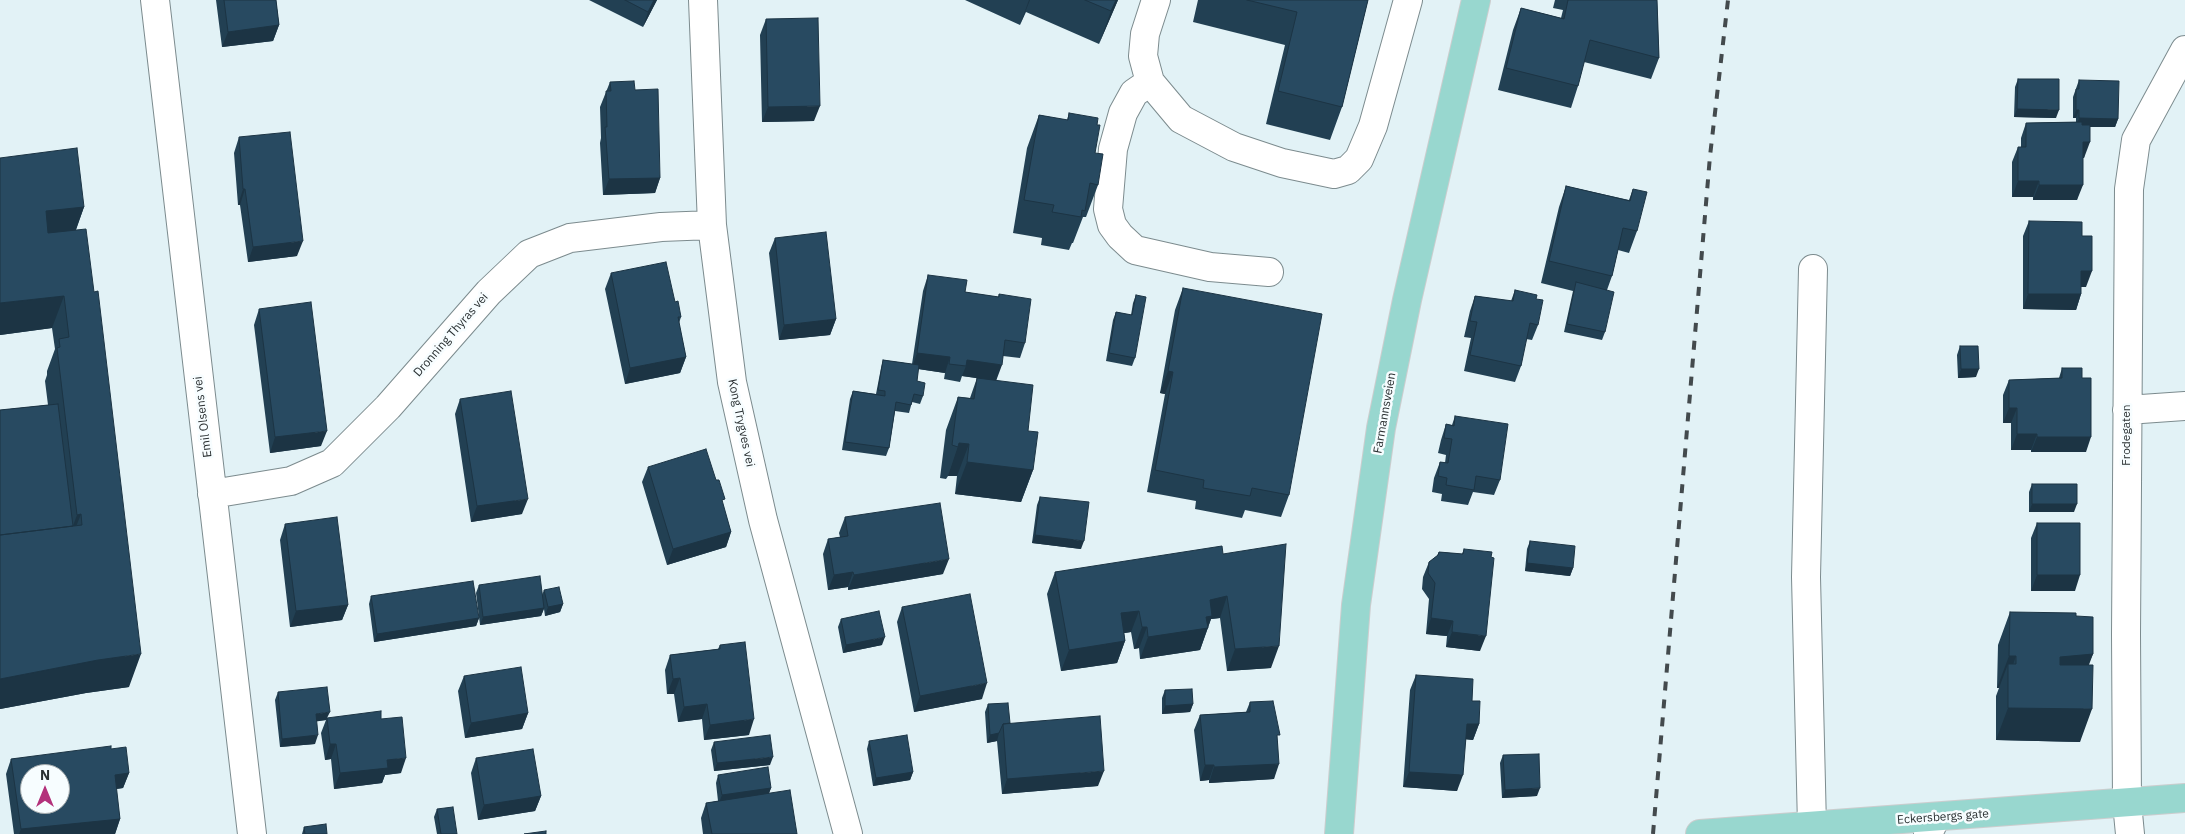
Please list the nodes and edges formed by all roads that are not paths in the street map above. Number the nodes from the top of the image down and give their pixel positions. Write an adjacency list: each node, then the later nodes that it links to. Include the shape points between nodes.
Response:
1 (155, 0): 13 (street, Emil Olsens vei)
2 (703, 0): 8 (street, Kong Trygves vei)
3 (1156, 0): 7 (street, via 1143,56)
4 (1408, 0): 7 (street, via 1374,126 1360,159 1348,170 1334,174 1282,163 1234,147 1181,119)
5 (1476, 0): 20 (main road, Farmannsveien, via 1381,428 1356,605)
6 (2185, 50): 12 (street, Frodegaten, via 2136,140 2129,189)
7 (1150, 82): 10 (street, via 1134,93 1123,113 1116,140 1108,208 1112,225 1135,250 1210,267)
8 (712, 225): 13 (street, Dronning Thyras vei, via 662,226 570,238 529,254 489,292 388,407 332,463 291,481); 19 (street, Kong Trygves vei, via 732,382 760,511)
9 (1813, 269): 16 (street, via 1806,577)
10 (1270, 272)
11 (2185, 406): 12 (street)
12 (2128, 410): 15 (street, Frodegaten)
13 (212, 494): 18 (street, Emil Olsens vei)
14 (2185, 798): 15 (main road, Eckersbergs gate)
15 (2126, 803): 17 (main road, Eckersbergs gate); 22 (street, Frodegaten)
16 (1812, 826): 17 (main road, Eckersbergs gate); 21 (main road, Eckersbergs gate)
17 (1932, 826)
18 (252, 834)
19 (848, 834)
20 (1339, 834)
21 (1700, 834)
22 (2130, 834)

